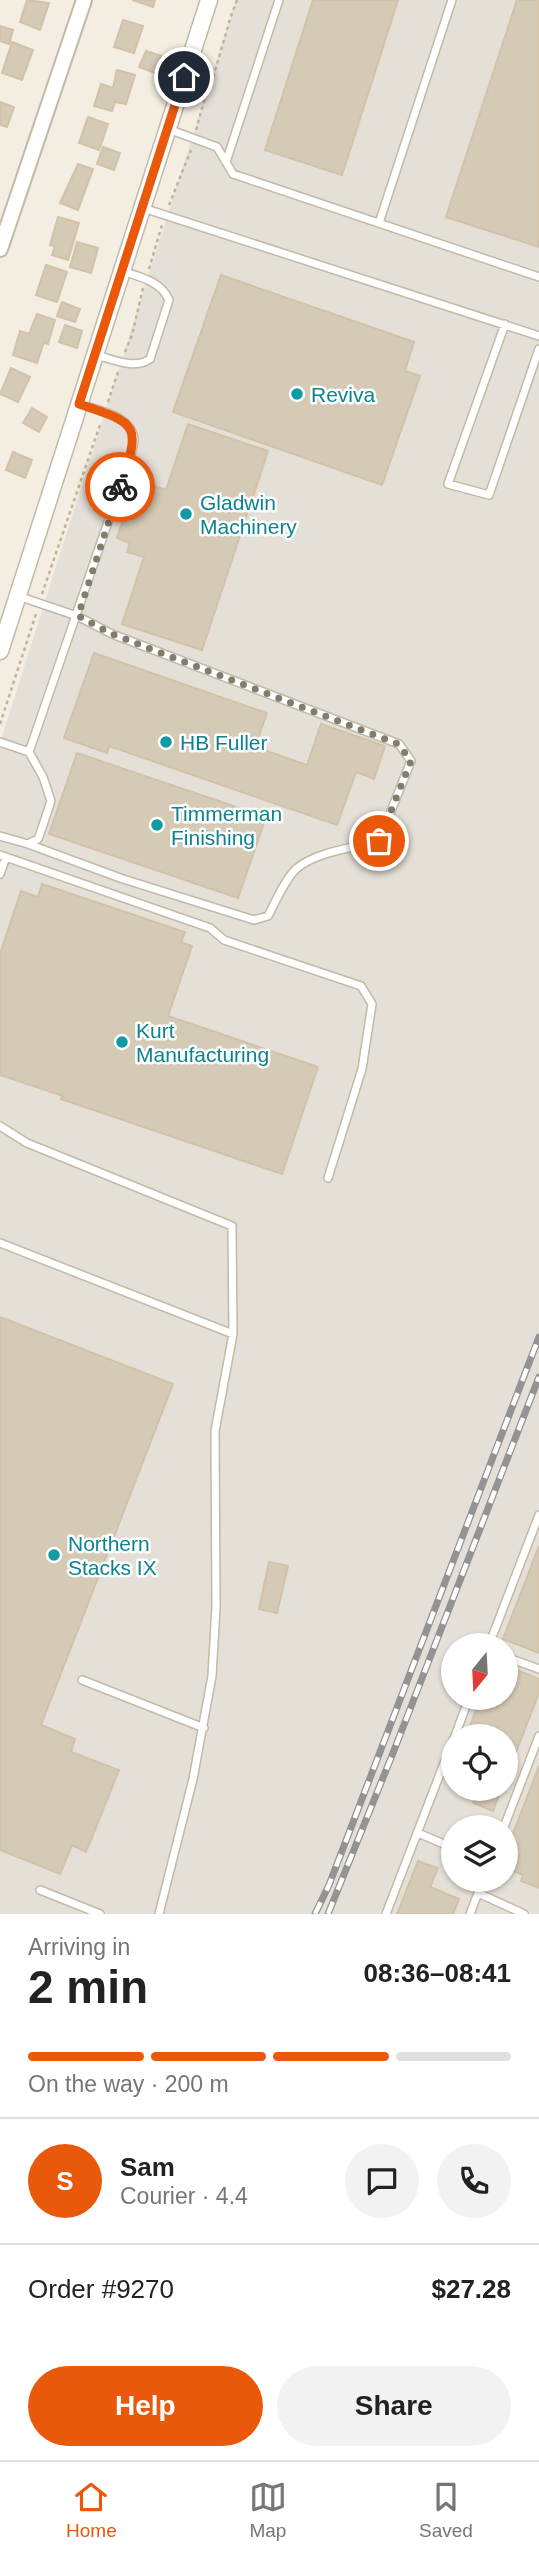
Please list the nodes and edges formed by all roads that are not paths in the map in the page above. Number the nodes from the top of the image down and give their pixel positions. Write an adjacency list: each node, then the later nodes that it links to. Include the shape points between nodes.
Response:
1 (84, 0): 9 (street)
2 (209, 0): 5 (street)
3 (279, 0): 6 (lane)
4 (453, 0): 8 (lane)
5 (167, 129): 6 (lane, via 218,147); 7 (street)
6 (226, 162): 8 (lane, via 233,174)
7 (142, 208): 10 (street); 12 (lane)
8 (379, 223): 11 (lane)
9 (0, 249)
10 (122, 270): 15 (street); 15 (lane, via 153,282 169,300 146,362 135,364)
11 (539, 276)
12 (505, 324): 13 (lane); 14 (lane, via 449,484 489,495)
13 (539, 336)
14 (539, 349)
15 (95, 354): 16 (street)
16 (79, 404): 17 (street); 18 (lane, via 116,416 130,427 134,439)
17 (17, 596): 18 (lane); 19 (street)
18 (78, 616): 21 (lane); 23 (lane, via 112,634 398,744 411,761 379,841 315,858 296,869 268,916 254,920)
19 (0, 651)
20 (0, 742): 21 (lane)
21 (29, 752): 23 (lane, via 51,801 38,839)
22 (0, 836): 23 (lane)
23 (28, 844)
24 (3, 856): 25 (lane); 27 (lane, via 211,928 224,940 362,986 372,1004 362,1069)
25 (0, 874)
26 (0, 1126): 29 (lane, via 27,1143 232,1226)
27 (328, 1178)
28 (0, 1244): 29 (lane)
29 (233, 1334): 35 (lane, via 215,1431 216,1607)
30 (539, 1516): 31 (lane)
31 (494, 1633)
32 (518, 1662): 33 (lane)
33 (539, 1670)
34 (82, 1680): 35 (lane)
35 (204, 1728): 44 (lane)
36 (539, 1736): 38 (lane)
37 (441, 1772): 39 (lane)
38 (509, 1815)
39 (418, 1833): 40 (lane); 45 (lane)
40 (441, 1843)
41 (40, 1890): 43 (lane)
42 (478, 1893): 46 (lane); 47 (lane)
43 (100, 1914)
44 (159, 1914)
45 (386, 1914)
46 (470, 1914)
47 (524, 1914)

